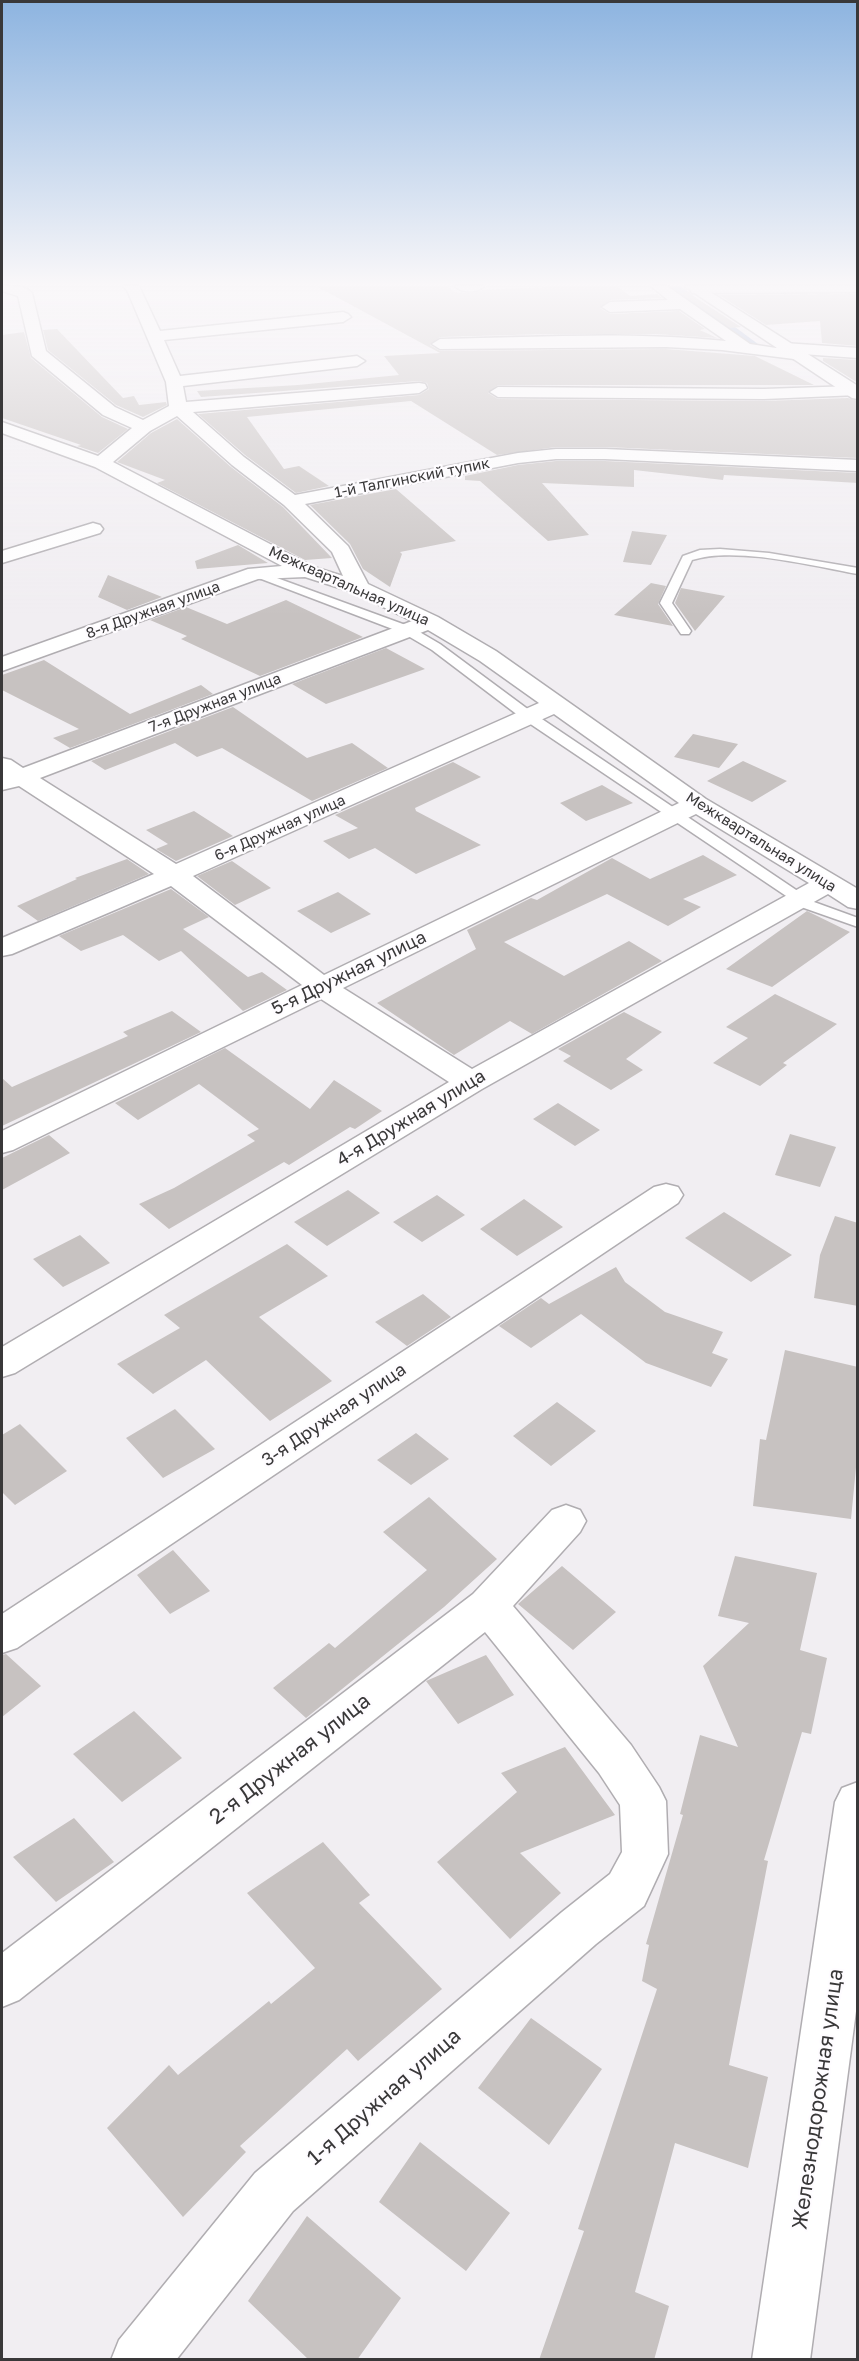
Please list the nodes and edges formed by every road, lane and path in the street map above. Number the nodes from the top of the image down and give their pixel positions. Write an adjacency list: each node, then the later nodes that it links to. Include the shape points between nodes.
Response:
1 (91, 396): 6 (street, via 109,411)
2 (176, 396): 4 (street)
3 (320, 396): 4 (street)
4 (178, 408): 6 (street); 9 (street)
5 (2, 427): 7 (street, Межквартальная улица)
6 (144, 427): 7 (street)
7 (101, 463): 12 (street, Межквартальная улица)
8 (858, 466): 9 (street, 1-й Талгинский тупик, via 556,454)
9 (291, 501): 15 (street, via 341,550)
10 (93, 529): 11 (street)
11 (2, 557)
12 (306, 571): 14 (street, 8-я Дружная улица); 15 (street, Межквартальная улица)
13 (858, 571): 18 (lane, via 746,554 695,553 687,558 666,603)
14 (255, 573): 17 (lane); 20 (street, 8-я Дружная улица)
15 (359, 588): 16 (street, Межквартальная улица)
16 (430, 622): 17 (street, 7-я Дружная улица); 19 (street, Межквартальная улица)
17 (407, 630): 21 (lane); 24 (street, 7-я Дружная улица)
18 (685, 631)
19 (488, 656): 21 (lane); 22 (street, Межквартальная улица)
20 (2, 664)
21 (459, 664): 23 (lane)
22 (556, 704): 23 (street, 6-я Дружная улица); 25 (street, Межквартальная улица)
23 (528, 716): 25 (lane); 26 (street, 6-я Дружная улица)
24 (7, 776): 26 (street)
25 (686, 810): 27 (street, Межквартальная улица); 28 (lane); 32 (street, 5-я Дружная улица)
26 (174, 875): 31 (street, 6-я Дружная улица); 32 (street)
27 (827, 884): 28 (street, 4-я Дружная улица); 29 (street, Межквартальная улица)
28 (800, 899): 30 (lane, via 809,906); 33 (street, 4-я Дружная улица)
29 (858, 901)
30 (858, 923)
31 (2, 948)
32 (322, 987): 33 (street); 34 (street, 5-я Дружная улица)
33 (471, 1082): 36 (street, 4-я Дружная улица)
34 (2, 1143)
35 (666, 1195): 39 (street, 3-я Дружная улица)
36 (2, 1364)
37 (567, 1521): 38 (street, 2-я Дружная улица)
38 (488, 1606): 41 (street, 2-я Дружная улица); 42 (street, 1-я Дружная улица, via 615,1760 643,1801 645,1854 627,1890 274,2192)
39 (2, 1636)
40 (858, 1802): 43 (street, Железнодорожная улица)
41 (2, 1983)
42 (140, 2360)
43 (781, 2360)

